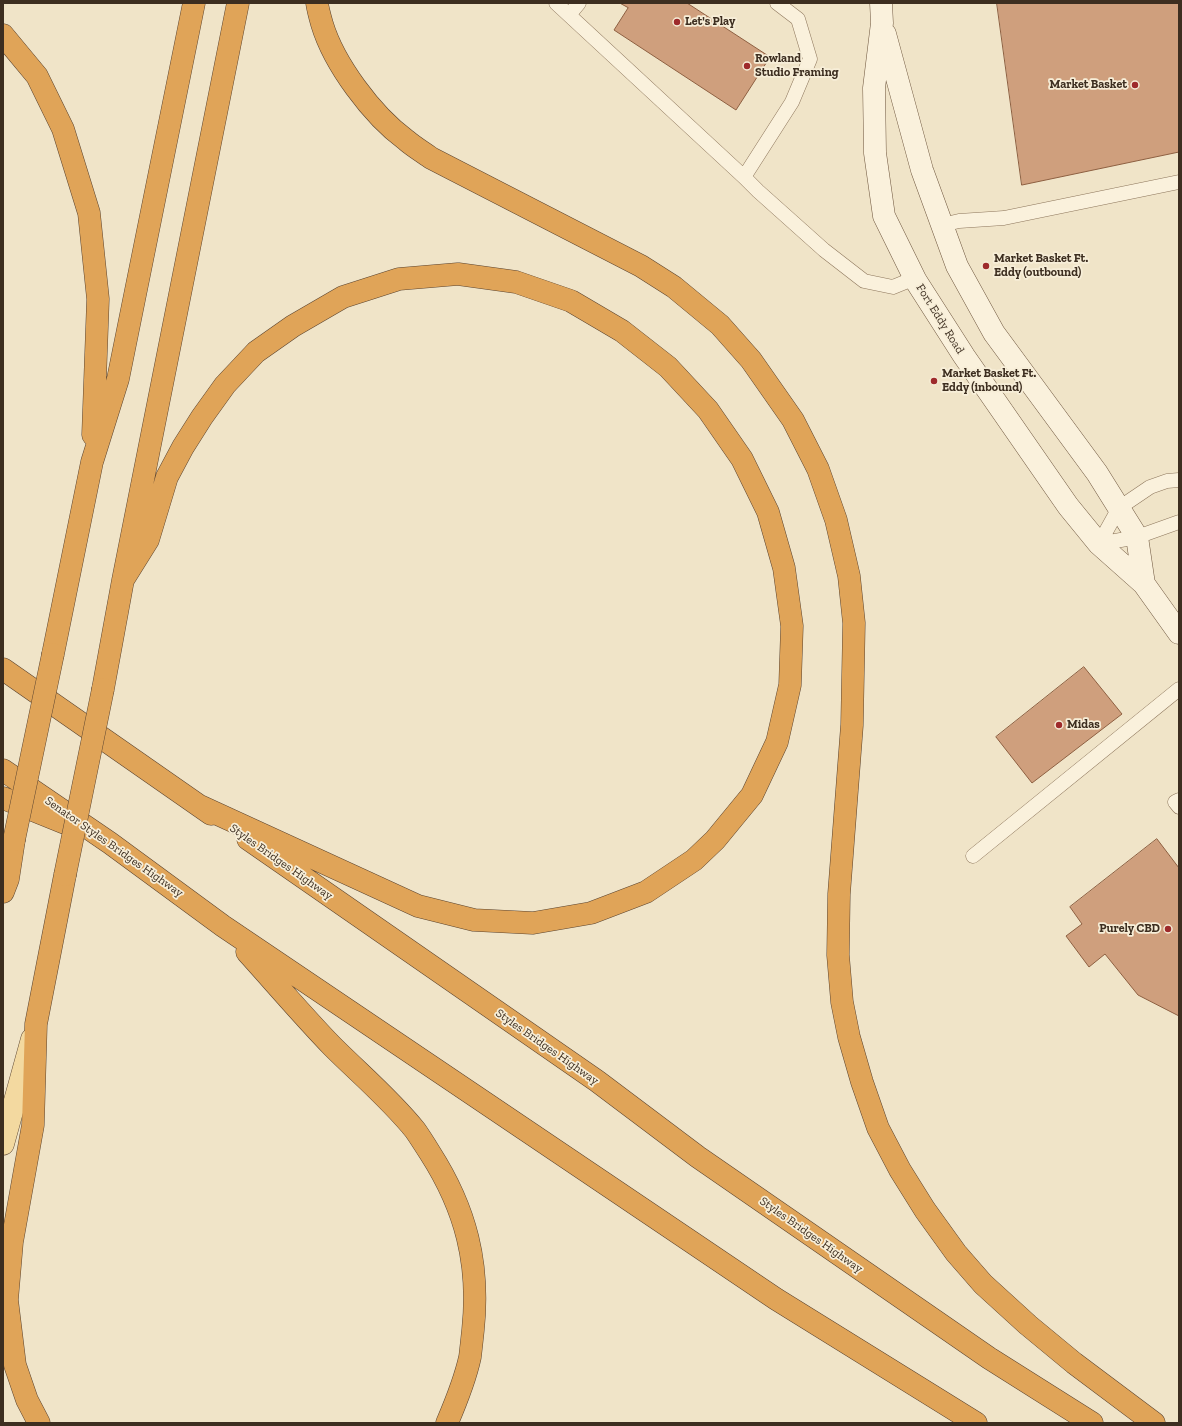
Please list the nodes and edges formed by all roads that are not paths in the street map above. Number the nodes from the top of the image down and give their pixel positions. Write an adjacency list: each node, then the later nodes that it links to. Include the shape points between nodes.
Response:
1 (194, 3): 14 (highway, via 118,379)
2 (238, 3): 20 (highway)
3 (317, 3): 41 (highway, via 322,25 337,59 380,118 405,140 431,158 641,266 674,287 720,325 751,360 792,420 818,469 836,520 849,576 854,623 852,725 839,894 838,954 842,1002 850,1037 878,1128 924,1210 956,1253 984,1284 1074,1364)
4 (556, 3): 8 (lane)
5 (579, 3): 8 (lane)
6 (777, 3): 10 (lane, via 798,19 810,59 792,102)
7 (882, 13): 12 (street, Fort Eddy Road, via 922,170); 13 (street, Fort Eddy Road, via 874,88 875,154 884,216)
8 (569, 15): 10 (lane)
9 (3, 35): 14 (highway, via 37,76 64,129 88,213 98,299)
10 (744, 177): 13 (lane, via 758,192 864,281 893,286)
11 (1179, 182): 12 (lane, via 1004,218 959,220)
12 (942, 225): 16 (street, Fort Eddy Road, via 957,266 994,333 1097,473)
13 (915, 278): 19 (street, Fort Eddy Road, via 964,356 1068,506)
14 (92, 462): 32 (highway, bridge)
15 (1179, 480): 16 (lane, via 1150,487)
16 (1119, 508): 18 (street, Fort Eddy Road); 19 (lane)
17 (1179, 522): 18 (lane)
18 (1137, 537): 19 (lane); 21 (street, Fort Eddy Road)
19 (1099, 544): 21 (street, Fort Eddy Road)
20 (123, 580): 28 (highway, via 148,540 167,477 183,447 225,386 256,352 292,326 343,297 399,280 458,274 516,282 571,302 622,331 668,367 708,410 742,459 768,512 784,568 792,626 790,685 777,742 752,795 716,840 694,860 646,892 591,913 533,923 474,920 418,906); 35 (highway, bridge)
21 (1144, 584): 22 (street, Fort Eddy Road)
22 (1179, 633)
23 (3, 669): 28 (highway, Styles Bridges Highway)
24 (1179, 689): 31 (lane)
25 (3, 770): 30 (highway, Senator Styles Bridges Highway)
26 (3, 798): 30 (highway)
27 (1179, 800): 29 (lane, via 1175,802)
28 (200, 806): 40 (highway, Styles Bridges Highway, via 597,1081 704,1162 989,1358)
29 (1179, 807)
30 (102, 838): 34 (highway, Senator Styles Bridges Highway)
31 (973, 856)
32 (6, 885): 33 (main road)
33 (3, 905)
34 (223, 926): 38 (highway, via 332,1046 405,1119 449,1184 467,1233 475,1279 475,1307 470,1357); 39 (highway, via 776,1299)
35 (36, 1024): 36 (main road); 37 (highway, via 33,1125 12,1242 7,1300 16,1366 27,1400)
36 (3, 1144)
37 (39, 1423)
38 (447, 1423)
39 (976, 1423)
40 (1092, 1423)
41 (1154, 1423)

